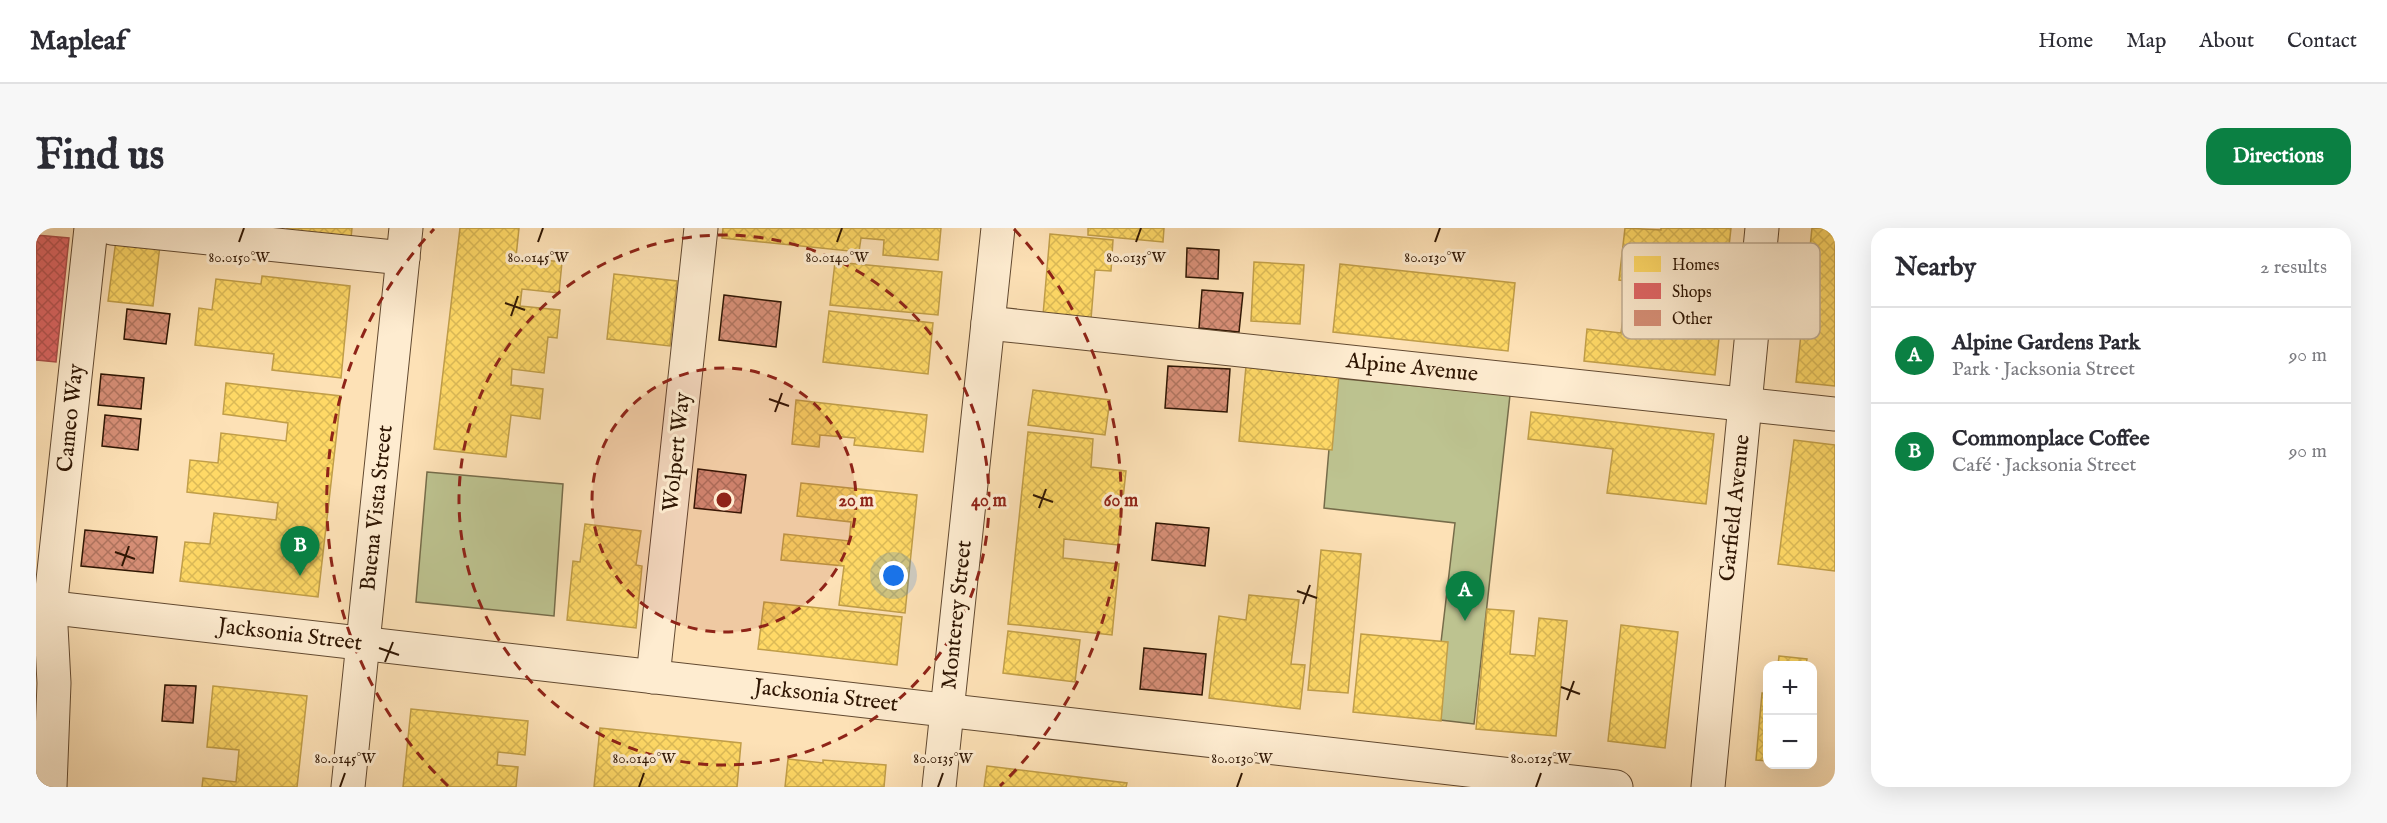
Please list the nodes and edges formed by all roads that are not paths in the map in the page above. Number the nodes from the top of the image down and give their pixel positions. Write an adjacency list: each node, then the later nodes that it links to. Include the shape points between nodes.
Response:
1 (91, 228): 12 (street, Cameo Way)
2 (112, 228): 6 (street)
3 (701, 228): 14 (street, Wolpert Way)
4 (998, 228): 8 (street, Monterey Street)
5 (1762, 228): 7 (street, Garfield Avenue)
6 (404, 243): 13 (street, Buena Vista Street)
7 (1761, 243)
8 (988, 323): 10 (street, Alpine Avenue); 15 (street, Monterey Street)
9 (1751, 339): 10 (street, Garfield Avenue)
10 (1745, 404): 11 (street, Alpine Avenue); 20 (street, Garfield Avenue)
11 (1835, 414)
12 (43, 607): 13 (street, Jacksonia Street); 16 (street, Cameo Way, via 54,683)
13 (363, 644): 14 (street, Jacksonia Street); 17 (street, Buena Vista Street)
14 (653, 677): 15 (street, Jacksonia Street)
15 (947, 710): 18 (street, Monterey Street); 19 (street, Jacksonia Street)
16 (50, 787)
17 (348, 787)
18 (939, 787)
19 (1616, 787)
20 (1708, 787)

